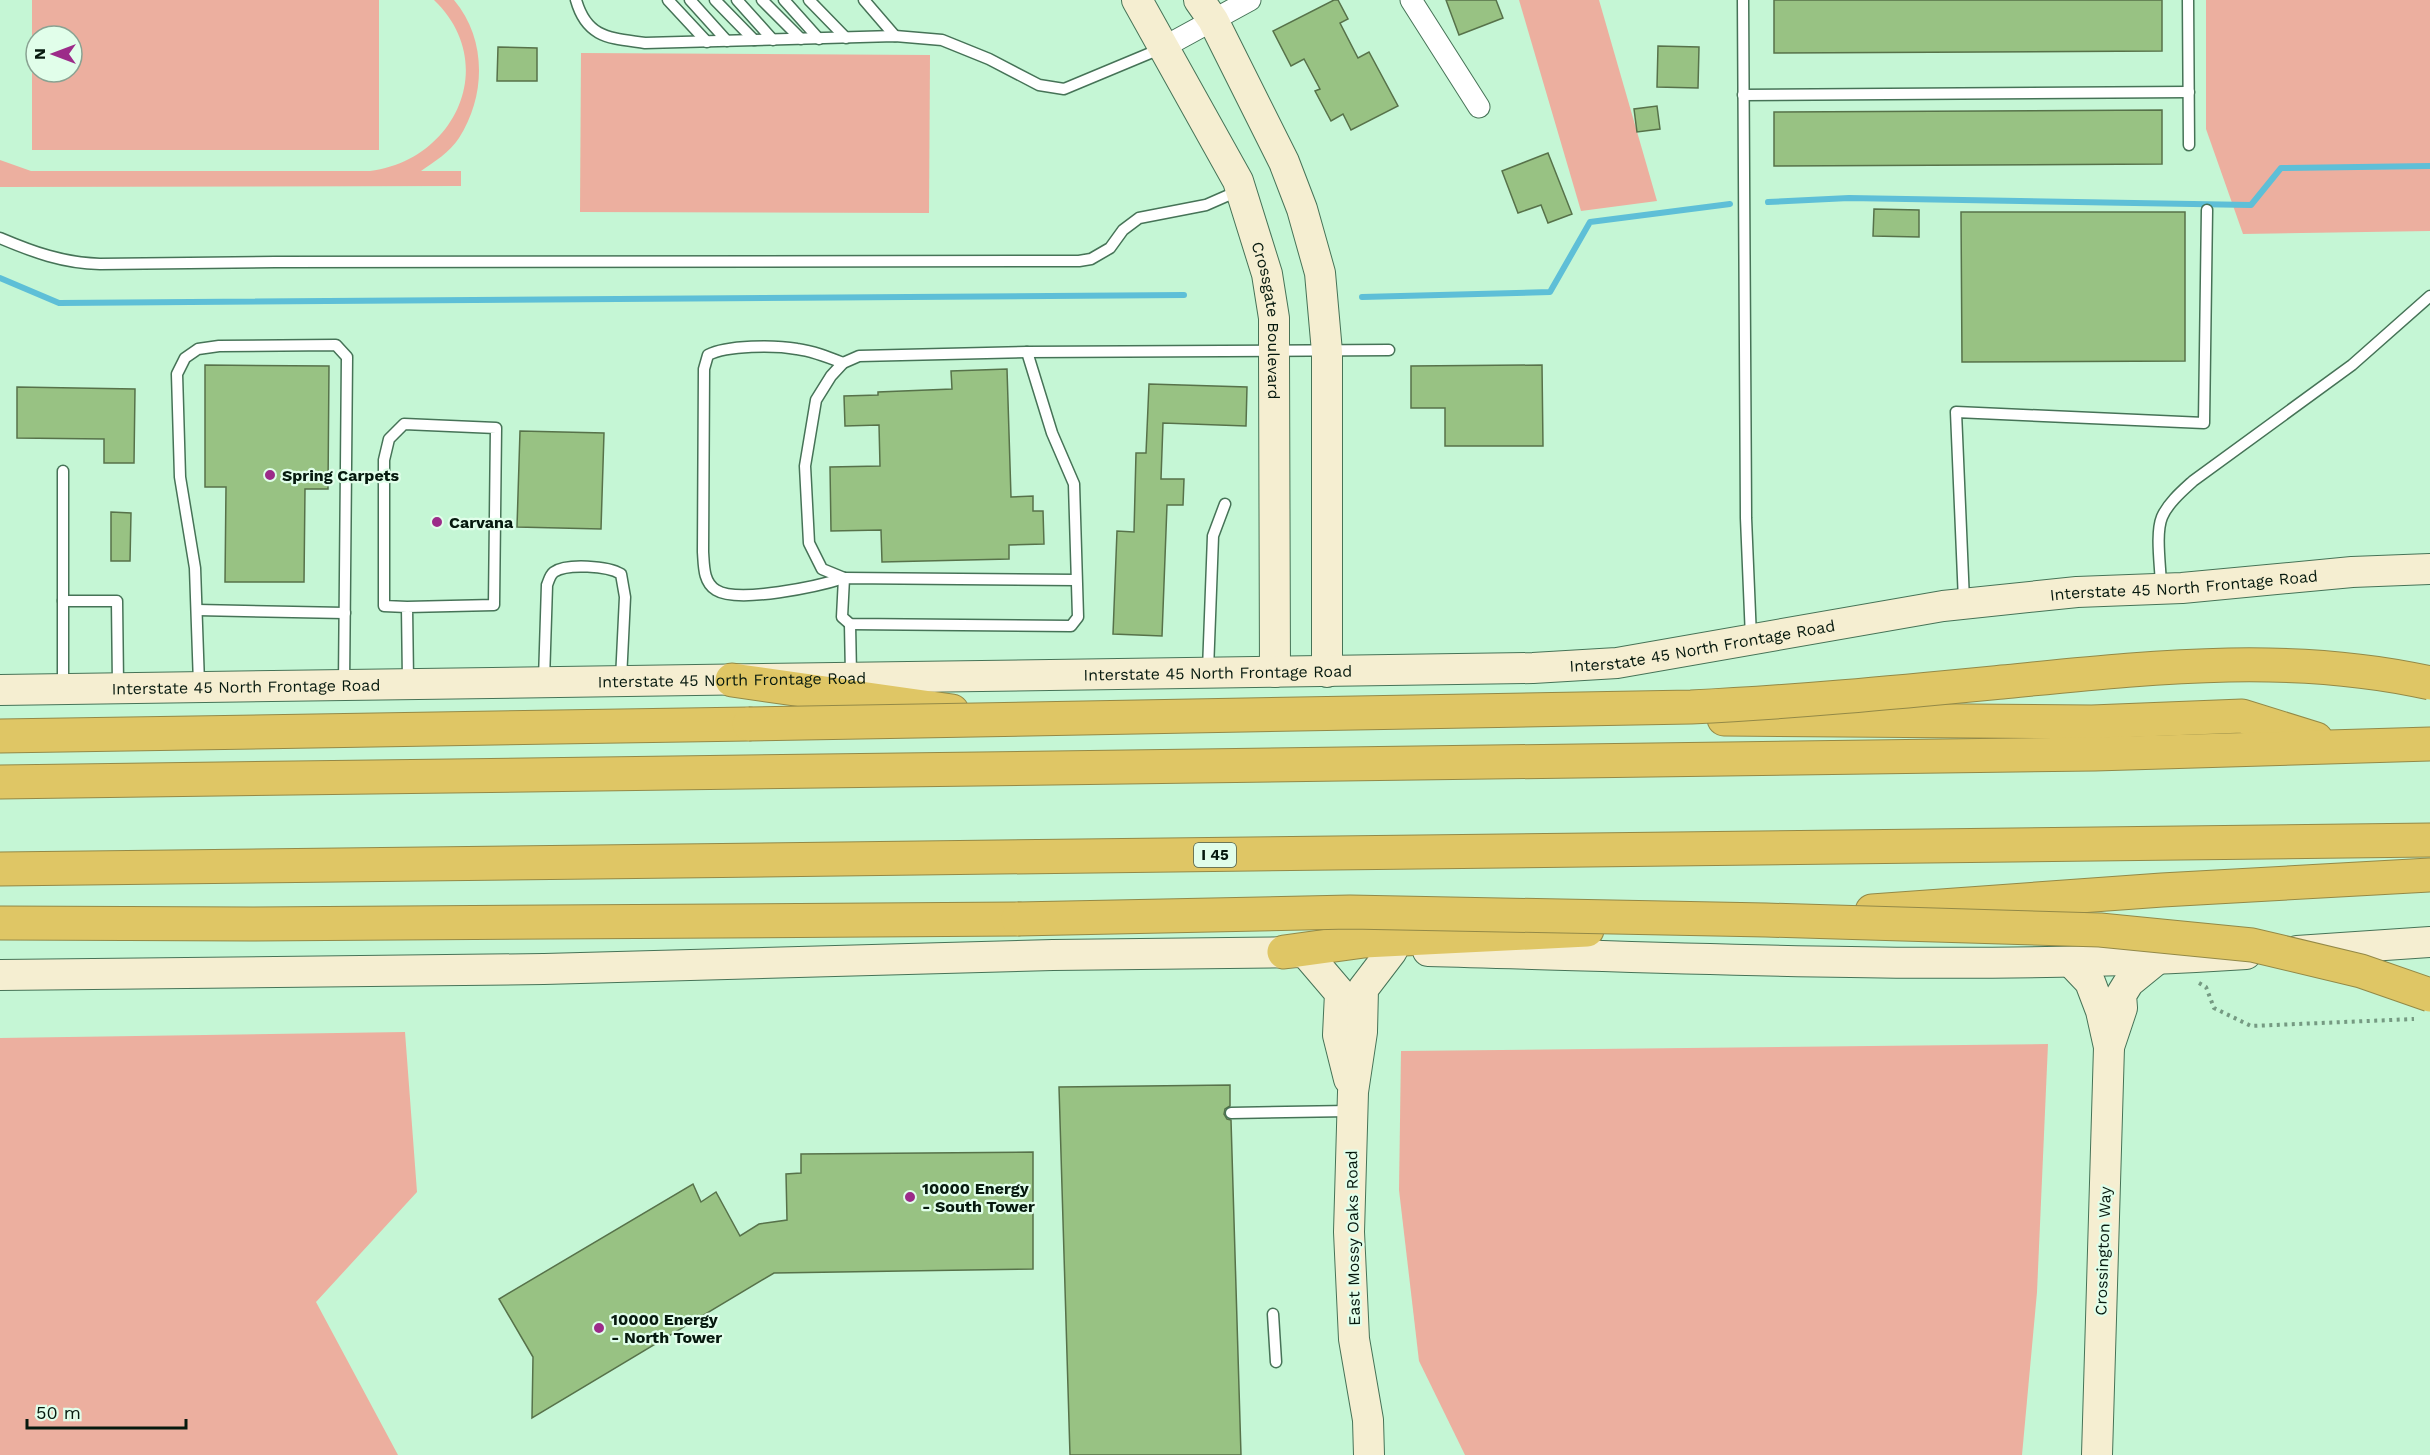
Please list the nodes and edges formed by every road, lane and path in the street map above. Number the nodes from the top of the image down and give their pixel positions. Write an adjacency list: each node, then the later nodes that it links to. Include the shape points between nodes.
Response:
1 (576, 0): 23 (lane, via 584,21 604,37 645,44)
2 (668, 0): 23 (lane)
3 (690, 0): 22 (lane)
4 (715, 0): 20 (lane)
5 (736, 0): 21 (lane)
6 (762, 0): 18 (lane)
7 (783, 0): 19 (lane)
8 (808, 0): 17 (lane)
9 (864, 0): 16 (lane)
10 (1137, 0): 24 (main road, Crossgate Boulevard)
11 (1250, 0): 15 (street)
12 (1411, 0): 27 (street)
13 (1743, 0): 26 (lane)
14 (2188, 0): 25 (lane)
15 (1206, 10): 24 (street); 36 (main road, via 1280,153 1302,209 1320,273)
16 (895, 36): 17 (lane); 24 (lane, via 942,40 1039,85 1064,89)
17 (846, 38): 19 (lane)
18 (801, 39): 19 (lane); 21 (lane)
19 (819, 39)
20 (754, 40): 21 (lane); 22 (lane)
21 (773, 40)
22 (727, 41): 23 (lane)
23 (707, 42)
24 (1164, 47): 29 (main road, Crossgate Boulevard)
25 (2189, 92): 26 (lane); 28 (lane)
26 (1743, 95): 50 (lane, via 1746,518)
27 (1479, 107)
28 (2189, 145)
29 (1241, 190): 31 (lane, via 1206,205 1138,218 1110,248 1079,261 99,264 56,259); 34 (main road, Crossgate Boulevard, via 1267,274)
30 (2207, 210): 45 (lane, via 2204,423 1956,412)
31 (0, 238)
32 (2430, 296): 43 (lane, via 2352,365 2193,481 2175,499 2162,518)
33 (1389, 350): 36 (lane)
34 (1274, 351): 35 (lane); 36 (lane); 51 (main road, Crossgate Boulevard)
35 (1027, 352): 37 (lane, via 859,356); 42 (lane, via 1052,433 1074,484)
36 (1327, 352): 52 (main road)
37 (843, 363): 41 (lane, via 816,400 805,466 809,543 822,569); 41 (lane, via 795,348 736,347 708,355 704,369 703,552 705,577 716,590 731,594 773,593)
38 (63, 471): 44 (lane)
39 (1225, 504): 53 (lane, via 1213,536)
40 (2430, 569): 43 (main road, Interstate 45 North Frontage Road)
41 (844, 578): 42 (lane); 49 (lane, via 842,617)
42 (1076, 580): 49 (lane, via 1078,618 1071,626)
43 (2161, 589): 45 (main road, Interstate 45 North Frontage Road, via 2077,592)
44 (63, 601): 62 (lane); 63 (lane, via 117,601)
45 (1964, 604): 50 (main road, Interstate 45 North Frontage Road)
46 (407, 607): 46 (lane, via 384,606 384,460 389,439 404,424 496,428 494,605); 59 (lane)
47 (196, 610): 48 (lane); 48 (lane, via 195,568 180,477 177,374 185,358 198,349 219,346 336,345 347,357); 61 (lane)
48 (345, 613): 60 (lane)
49 (850, 624): 54 (lane)
50 (1751, 641): 52 (main road, Interstate 45 North Frontage Road, via 1617,663)
51 (1275, 672): 52 (main road, Interstate 45 North Frontage Road); 53 (main road, Interstate 45 North Frontage Road)
52 (1327, 672)
53 (1208, 673): 54 (main road, Interstate 45 North Frontage Road)
54 (851, 678): 55 (main road, Interstate 45 North Frontage Road)
55 (732, 680): 56 (main road, Interstate 45 North Frontage Road); 67 (highway, via 959,712 2080,722 2242,716)
56 (621, 682): 57 (main road, Interstate 45 North Frontage Road); 57 (lane, via 625,597 621,574 604,568 573,568 551,574 547,585)
57 (543, 683): 59 (main road, Interstate 45 North Frontage Road)
58 (2430, 683): 65 (highway, bridge, via 2329,667 2234,664 1691,707)
59 (408, 685): 60 (main road, Interstate 45 North Frontage Road)
60 (344, 686): 61 (main road, Interstate 45 North Frontage Road)
61 (199, 687): 63 (main road, Interstate 45 North Frontage Road)
62 (63, 689): 63 (main road, Interstate 45 North Frontage Road); 64 (main road, Interstate 45 North Frontage Road)
63 (118, 689)
64 (0, 690)
65 (0, 736)
66 (2430, 744): 67 (highway)
67 (2344, 748): 68 (highway)
68 (0, 782)
69 (2430, 840): 70 (highway, I 45)
70 (0, 869)
71 (2430, 875): 75 (highway, via 1364,941)
72 (0, 923): 80 (highway, bridge, via 1018,919 1350,912 2100,930 2252,945 2361,971)
73 (2430, 942): 76 (main road)
74 (1392, 951): 75 (main road); 77 (main road, via 1666,960); 82 (main road, East Mossy Oaks Road, via 1363,989 1362,1032)
75 (1294, 952): 78 (main road, via 544,969); 82 (main road, East Mossy Oaks Road, via 1340,993 1338,1035)
76 (2156, 960): 77 (main road); 81 (main road, Crossington Way, via 2129,982 2121,995 2122,1008)
77 (2071, 962): 81 (main road, Crossington Way, via 2090,982)
78 (0, 975)
79 (2197, 981): 80 (path, via 2206,987 2214,1008 2251,1026)
80 (2426, 1008)
81 (2109, 1047): 89 (main road, Crossington Way)
82 (1352, 1101): 83 (lane); 86 (main road, East Mossy Oaks Road, via 1349,1232 1354,1339)
83 (1231, 1113)
84 (1273, 1314): 85 (lane)
85 (1276, 1362)
86 (1368, 1420): 87 (main road, East Mossy Oaks Road); 88 (main road, East Mossy Oaks Road)
87 (1369, 1455)
88 (1386, 1455)
89 (2097, 1455)

